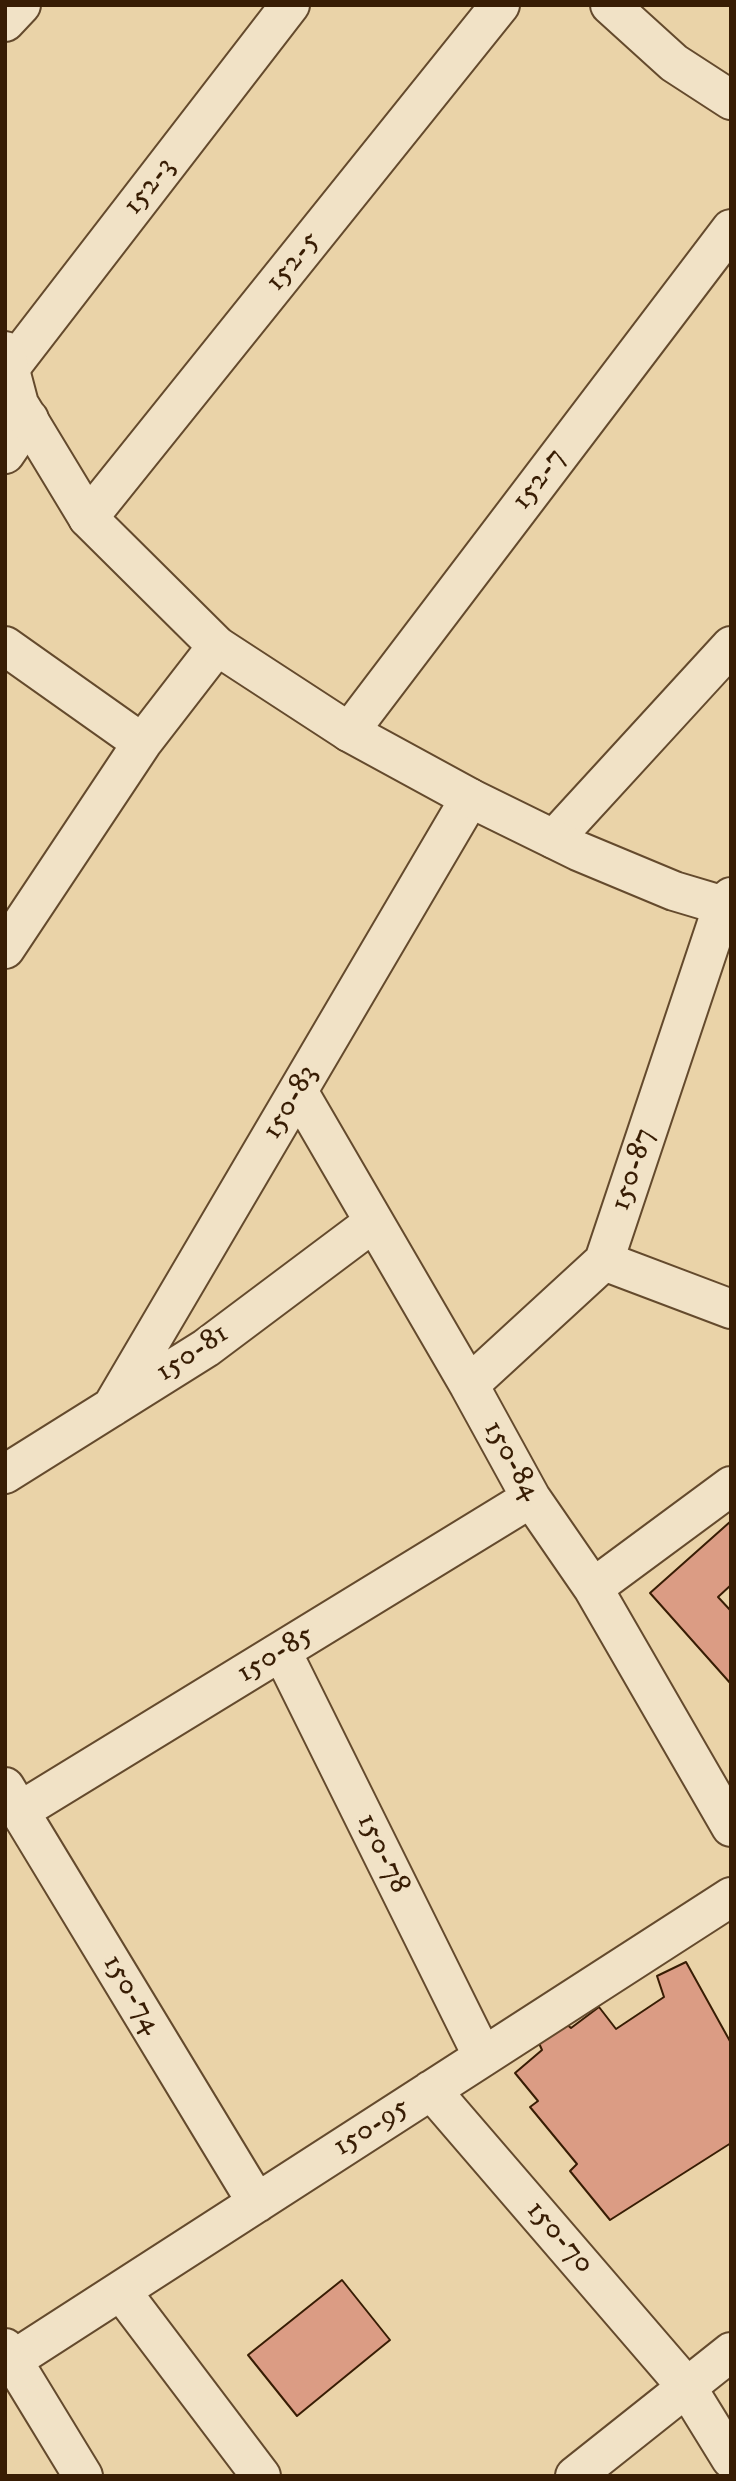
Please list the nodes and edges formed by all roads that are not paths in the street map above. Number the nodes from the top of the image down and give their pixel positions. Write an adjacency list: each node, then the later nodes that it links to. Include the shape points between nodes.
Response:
1 (21, 5): 5 (street)
2 (289, 5): 8 (street, 152-3)
3 (500, 5): 11 (street, 152-5)
4 (611, 5): 6 (street, via 674,63)
5 (5, 22)
6 (731, 100)
7 (731, 229): 15 (street, 152-7)
8 (8, 360): 9 (street, via 19,404)
9 (29, 419): 10 (street); 11 (street)
10 (5, 454)
11 (88, 518): 13 (street)
12 (5, 646): 16 (street)
13 (217, 646): 15 (street); 16 (street)
14 (731, 646): 18 (street)
15 (349, 732): 17 (street)
16 (142, 743): 20 (street)
17 (470, 798): 18 (street); 21 (street, 150-83)
18 (554, 839): 19 (street, via 674,891)
19 (728, 903): 23 (street, 150-87)
20 (5, 949)
21 (298, 1091): 22 (street, 150-84); 26 (street, 150-83)
22 (374, 1222): 25 (street, 150-84); 26 (street, 150-81, via 206,1348)
23 (604, 1261): 24 (street); 25 (street, 150-87)
24 (731, 1309)
25 (469, 1385): 29 (street, 150-84)
26 (112, 1407): 27 (street, 150-81)
27 (5, 1474)
28 (731, 1486): 30 (street)
29 (531, 1498): 30 (street, 150-84); 31 (street, 150-85)
30 (593, 1588): 33 (street, 150-84)
31 (282, 1652): 32 (street, 150-85); 35 (street, 150-78)
32 (10, 1795): 37 (street, 150-74)
33 (731, 1827)
34 (731, 1897): 35 (street, 150-95)
35 (483, 2057): 36 (street, 150-95)
36 (431, 2090): 37 (street, 150-95); 41 (street, 150-70)
37 (257, 2203): 38 (street, 150-95)
38 (121, 2291): 40 (street, 150-95); 44 (street)
39 (731, 2352): 41 (street)
40 (9, 2354): 43 (street)
41 (686, 2386): 42 (street, 150-70); 45 (street)
42 (731, 2459)
43 (83, 2476)
44 (261, 2476)
45 (575, 2476)

